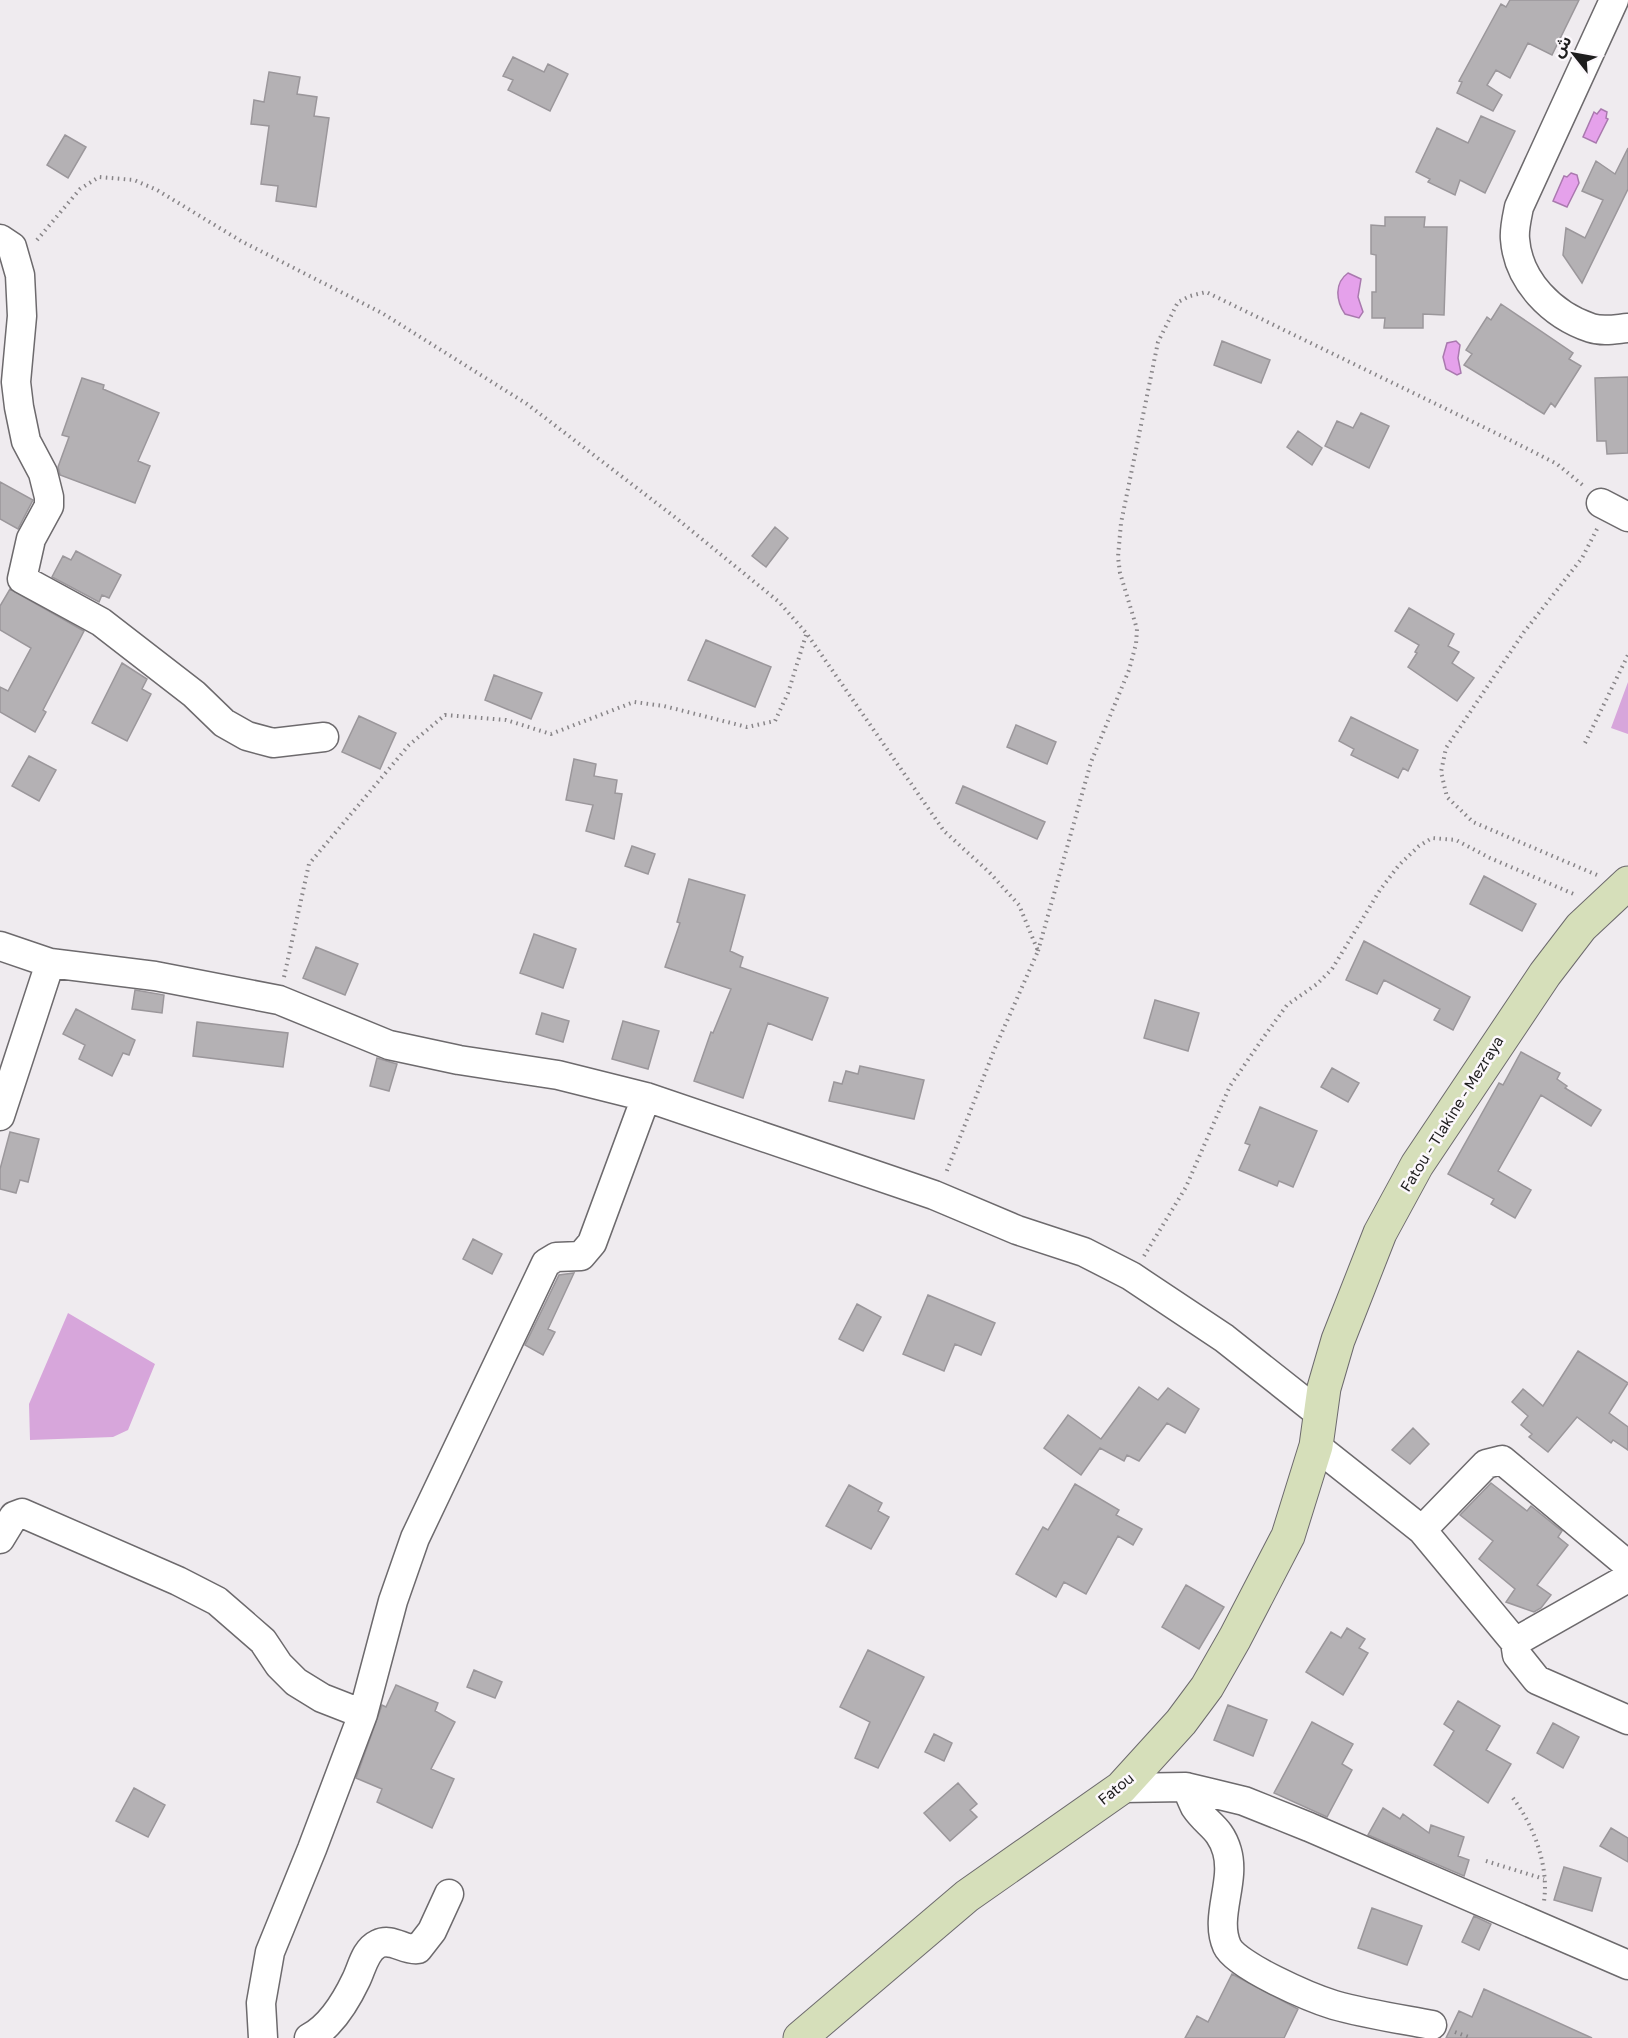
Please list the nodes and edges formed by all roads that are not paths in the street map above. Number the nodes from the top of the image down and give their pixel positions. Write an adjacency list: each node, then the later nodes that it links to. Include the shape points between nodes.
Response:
1 (1614, 0): 3 (street, via 1519,207 1514,238 1520,265 1535,292 1548,303 1593,328)
2 (6, 243): 6 (street, via 20,275 22,316 16,382 19,407 26,441 43,473 49,497 49,506 32,539 22,579 101,622 225,723 247,736 273,743)
3 (1628, 328)
4 (1601, 503): 5 (street)
5 (1628, 517)
6 (324, 738)
7 (1621, 889): 12 (street, Fatou - Tlakine - Mezraya, via 1581,927 1545,974 1417,1165 1380,1233 1352,1299)
8 (0, 946): 9 (street)
9 (50, 963): 10 (street, via 166,978 279,1000 389,1045 558,1076); 11 (street)
10 (646, 1097): 12 (street, via 934,1195 1017,1230 1084,1252 1131,1276 1224,1338); 19 (street, via 592,1243 581,1256 555,1257 546,1263 415,1538 393,1601)
11 (0, 1116)
12 (1320, 1414): 13 (street, Fatou - Tlakine - Mezraya)
13 (1317, 1446): 14 (street); 22 (street, Fatou, via 1288,1536 1207,1687)
14 (1422, 1530): 16 (street, via 1486,1464 1502,1460); 18 (street)
15 (0, 1539): 19 (street, via 17,1512 22,1513 178,1581 217,1601 241,1619 296,1682 322,1698)
16 (1628, 1565)
17 (1628, 1578): 18 (street)
18 (1515, 1642): 20 (street, via 1517,1655 1537,1680)
19 (363, 1714): 26 (street, via 270,1952 261,2003)
20 (1628, 1720)
21 (1186, 1786): 22 (street); 24 (street, via 1244,1801); 25 (street, via 1196,1809 1218,1829 1227,1853 1229,1877 1222,1930 1235,1958 1332,2004)
22 (1121, 1788): 28 (street, Fatou, via 967,1896)
23 (449, 1894): 27 (street, via 432,1931 418,1949 392,1942 379,1943 370,1950 355,1983 330,2021)
24 (1628, 1965)
25 (1432, 2025)
26 (263, 2038)
27 (309, 2038)
28 (800, 2038)

